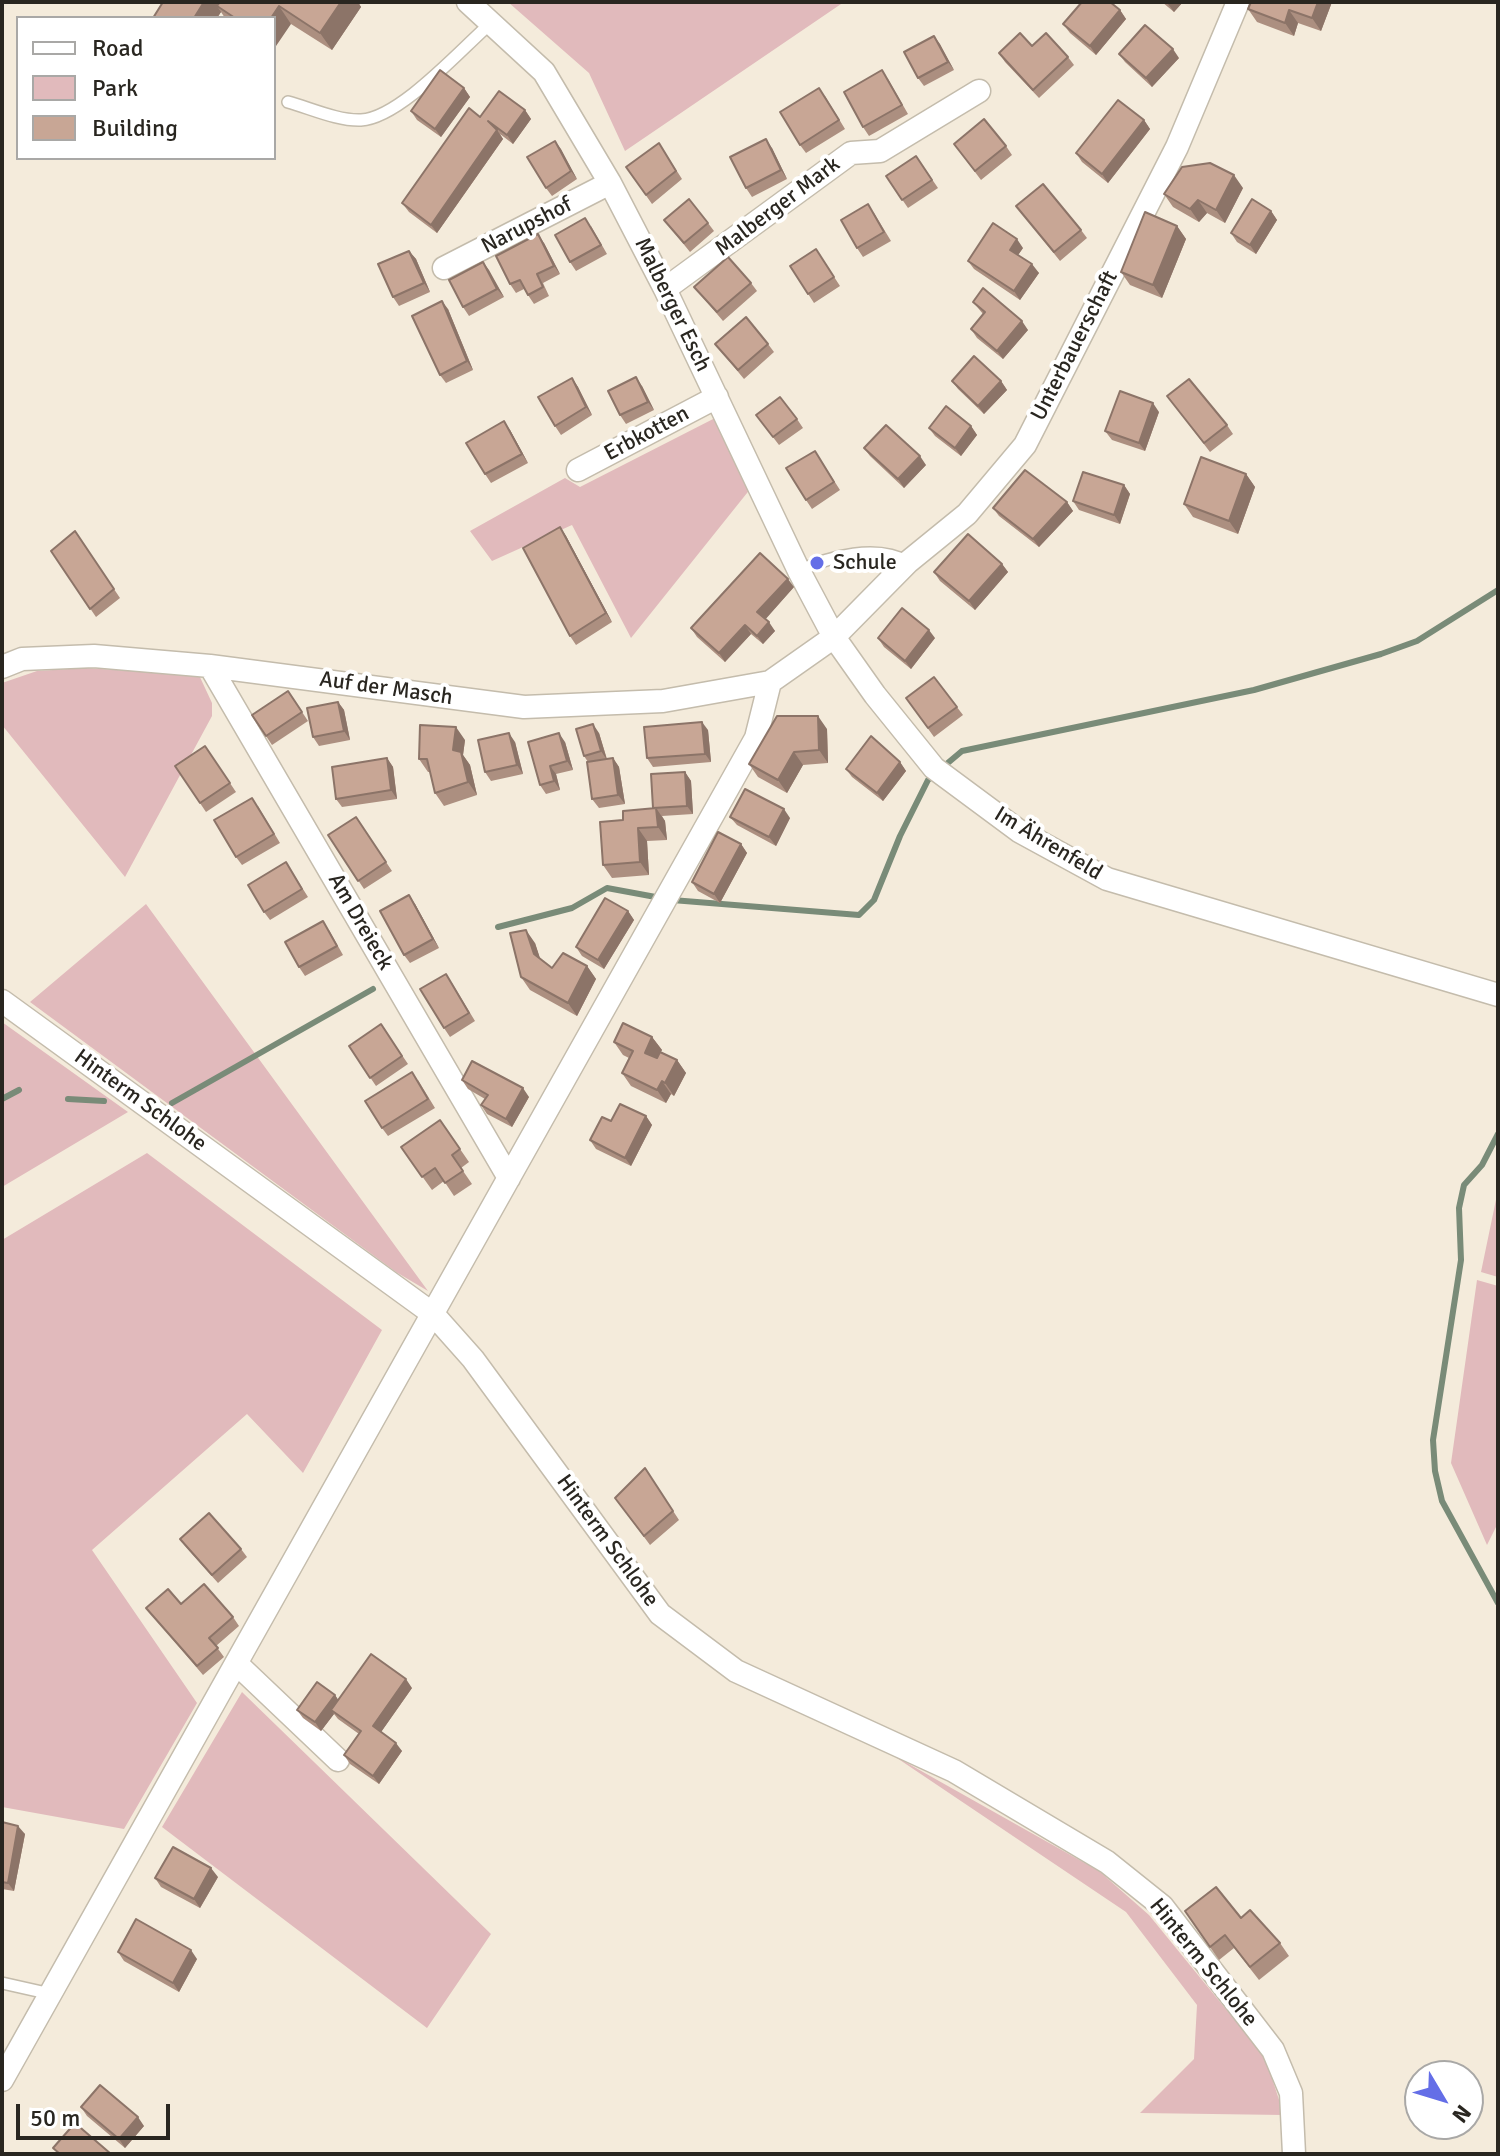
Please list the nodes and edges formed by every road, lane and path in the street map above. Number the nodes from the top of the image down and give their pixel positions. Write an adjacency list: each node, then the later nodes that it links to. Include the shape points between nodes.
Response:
1 (468, 2): 3 (street, Malberger Esch)
2 (1238, 2): 11 (street, Unterbauerschaft, via 1177,147 1025,445 967,514)
3 (491, 23): 5 (lane, via 402,101 373,118 355,120); 6 (street, Malberger Esch, via 544,72)
4 (979, 91): 8 (street, Malberger Mark, via 880,151 851,153)
5 (288, 102)
6 (610, 183): 7 (street, Narupshof); 8 (street, Malberger Esch)
7 (444, 268)
8 (665, 289): 9 (street, Malberger Esch)
9 (717, 397): 10 (street, Erbkotten); 12 (street, Malberger Esch)
10 (578, 470)
11 (908, 562): 12 (lane, via 880,551); 13 (street, Unterbauerschaft)
12 (799, 571): 13 (street, Malberger Esch)
13 (834, 637): 16 (street); 17 (street, Im Ährenfeld, via 942,774 1019,831 1107,879)
14 (210, 666): 15 (street, Auf der Masch, via 94,656 22,659); 16 (street, Auf der Masch, via 524,707 663,701); 19 (street, Am Dreieck)
15 (2, 667)
16 (770, 682): 19 (street, via 756,738)
17 (1498, 995)
18 (2, 1001): 20 (street, Hinterm Schlohe)
19 (509, 1178): 20 (street)
20 (433, 1314): 21 (street); 26 (street, Hinterm Schlohe, via 473,1359 660,1614 736,1671 954,1771 1107,1862 1162,1906 1273,2050 1291,2093)
21 (238, 1665): 22 (street); 24 (street)
22 (338, 1760)
23 (2, 1983): 24 (lane)
24 (51, 1994): 25 (street)
25 (2, 2080)
26 (1294, 2154)

